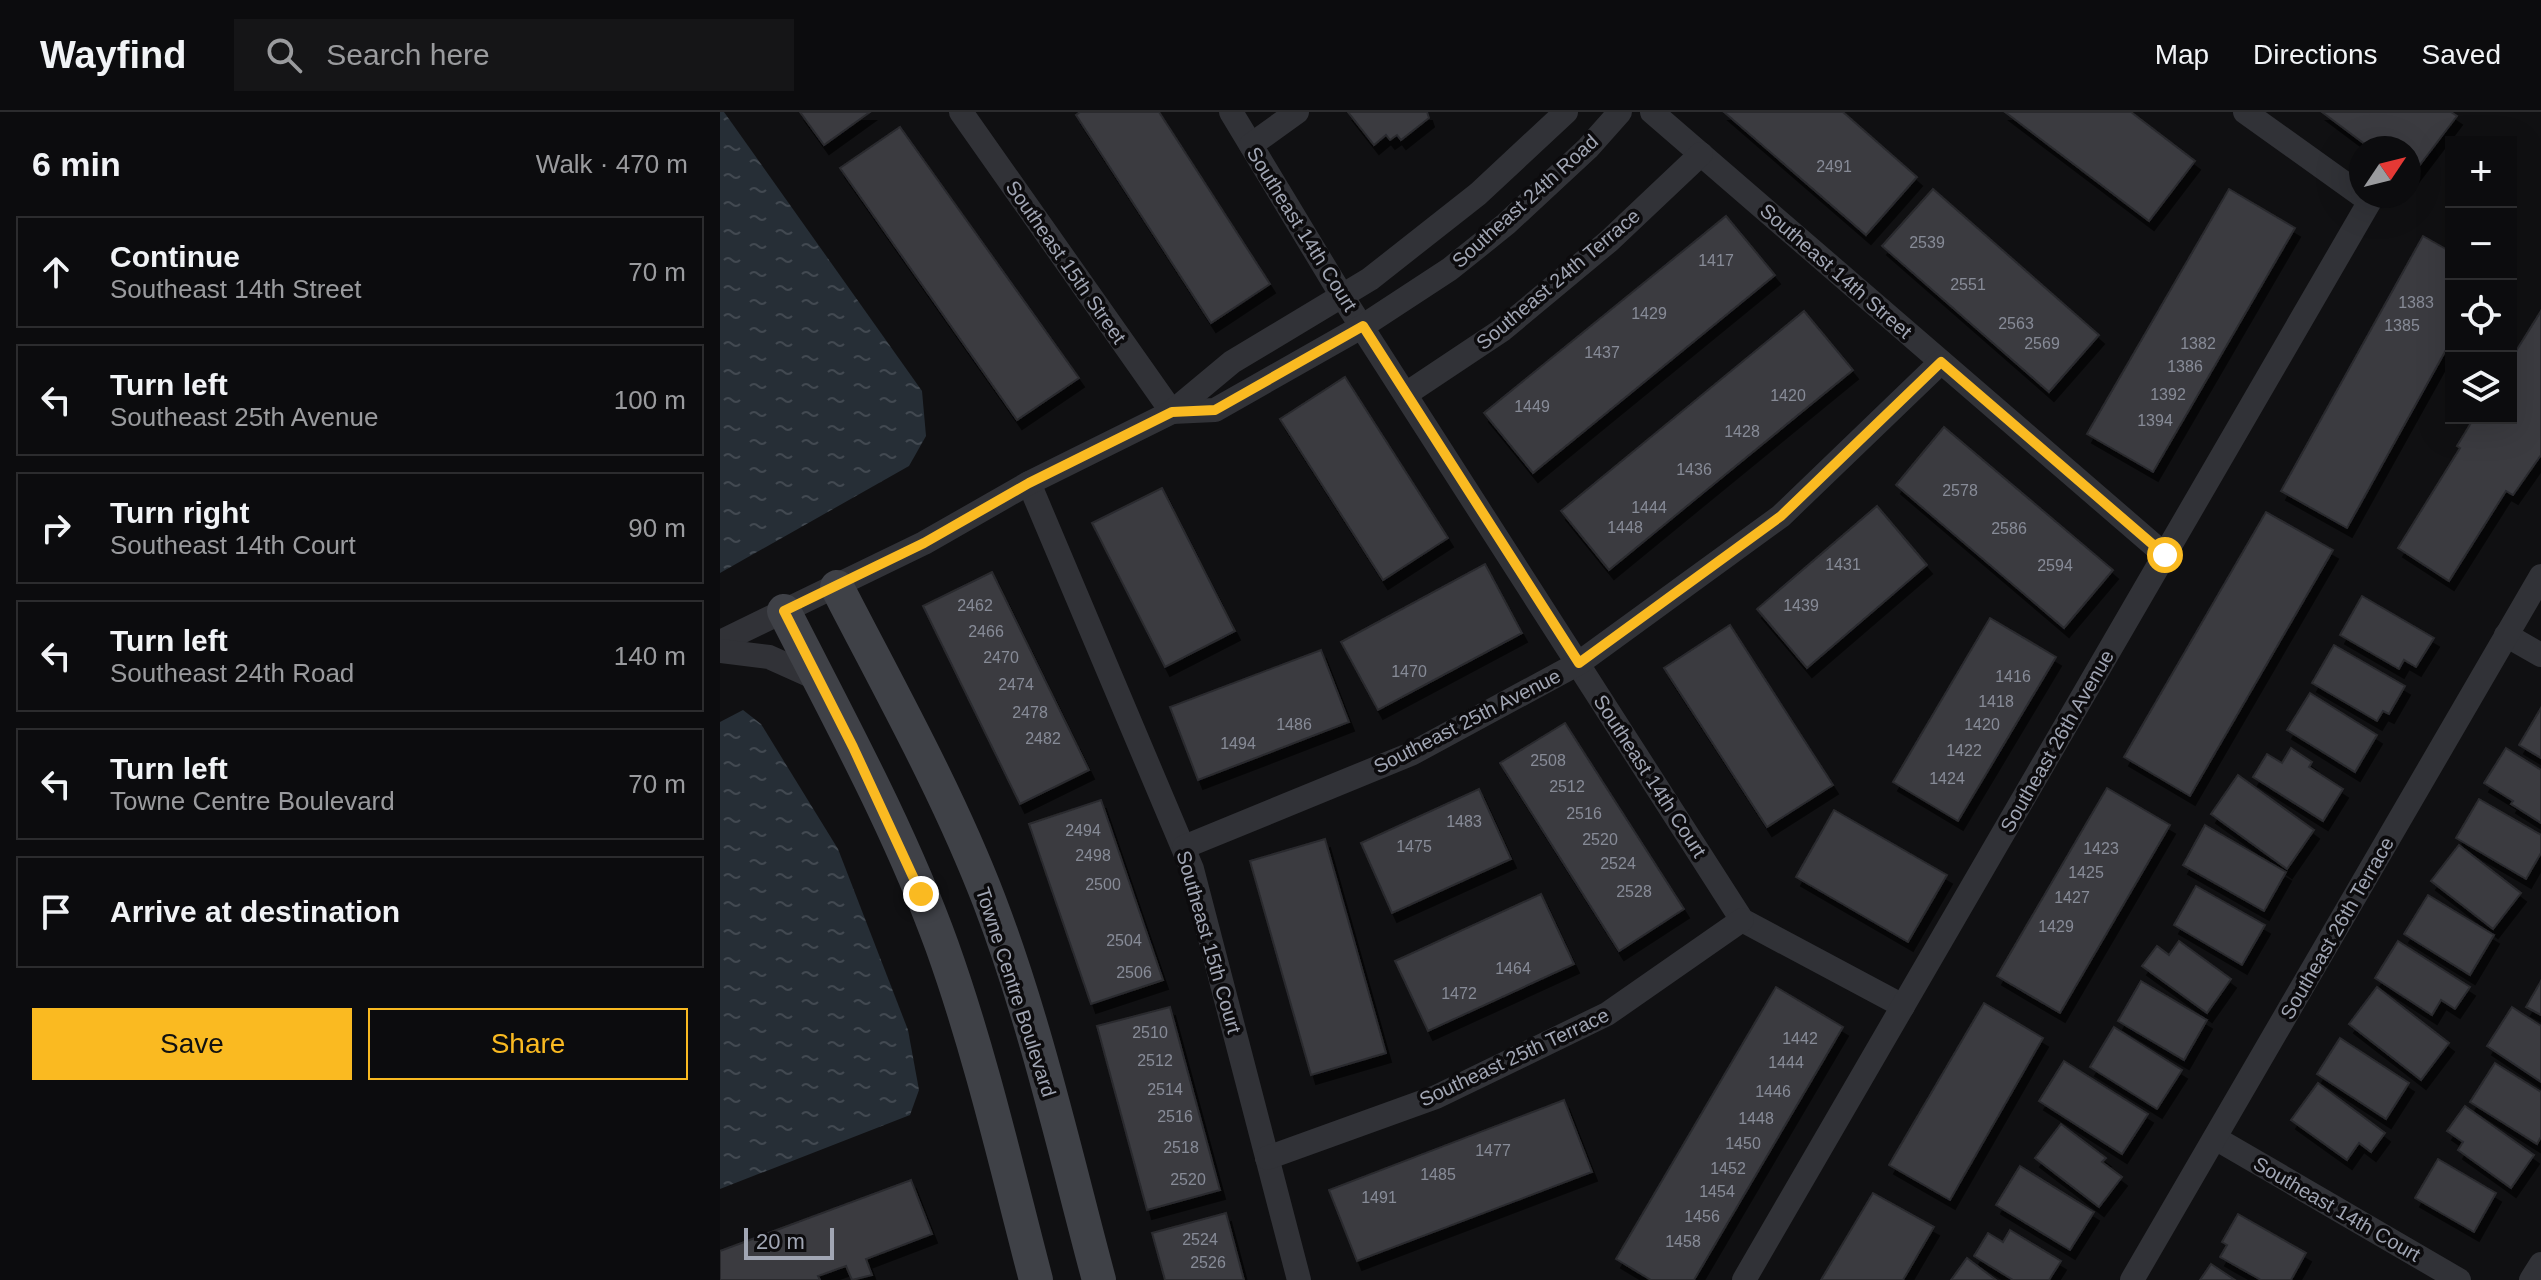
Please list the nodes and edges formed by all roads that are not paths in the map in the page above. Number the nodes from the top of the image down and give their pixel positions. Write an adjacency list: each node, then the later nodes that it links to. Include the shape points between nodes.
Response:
1 (961, 112): 16 (street, Southeast 15th Street)
2 (1231, 112): 8 (street, Southeast 14th Court)
3 (1297, 112): 8 (street)
4 (1566, 112): 12 (street, Southeast 24th Road, via 1478,194)
5 (1620, 112): 13 (street, Southeast 24th Road, via 1506,224 1450,269)
6 (1652, 112): 9 (street, Southeast 14th Street)
7 (2245, 112): 10 (street)
8 (1251, 145): 12 (street, Southeast 14th Court)
9 (1701, 154): 14 (street, Southeast 14th Street); 15 (street, Southeast 24th Terrace, via 1609,241 1502,330)
10 (2349, 186)
11 (2359, 208): 18 (street, Southeast 26th Avenue)
12 (1342, 296): 13 (street, Southeast 14th Court); 16 (street, Southeast 24th Road, via 1232,362)
13 (1363, 326): 15 (street, Southeast 14th Court); 16 (street, Southeast 24th Road, via 1215,410)
14 (1941, 362): 18 (street, Southeast 14th Street); 26 (street, Southeast 25th Avenue, via 1781,516)
15 (1406, 394): 26 (street, Southeast 14th Court)
16 (1172, 412): 17 (street, Southeast 24th Road)
17 (1029, 483): 20 (street, Southeast 24th Road); 28 (street, Southeast 15th Court)
18 (2165, 555): 30 (street, Southeast 26th Avenue)
19 (2541, 576): 22 (street, Southeast 26th Terrace)
20 (837, 587): 21 (street, Southeast 24th Road); 35 (street, Towne Centre Boulevard, via 946,798 989,900 1024,1004)
21 (784, 611): 23 (street, Southeast 24th Road); 27 (street)
22 (2506, 635): 25 (street); 31 (street, Southeast 26th Terrace)
23 (720, 642)
24 (720, 651): 27 (street, via 769,657)
25 (2541, 655)
26 (1579, 663): 28 (street, Southeast 25th Avenue, via 1411,754); 29 (street, Southeast 14th Court)
27 (818, 679): 34 (street, via 900,845 941,945)
28 (1184, 847): 32 (street, Southeast 15th Court)
29 (1742, 920): 30 (street, Southeast 14th Court); 32 (street, Southeast 25th Terrace, via 1607,1014 1436,1097)
30 (1903, 1006): 37 (street, Southeast 26th Avenue)
31 (2215, 1138): 38 (street, Southeast 26th Terrace); 39 (street, Southeast 14th Court)
32 (1267, 1158): 36 (street, Southeast 15th Court)
33 (2541, 1264): 40 (street)
34 (1036, 1280)
35 (1099, 1280)
36 (1299, 1280)
37 (1744, 1280)
38 (2132, 1280)
39 (2459, 1280)
40 (2531, 1280)

